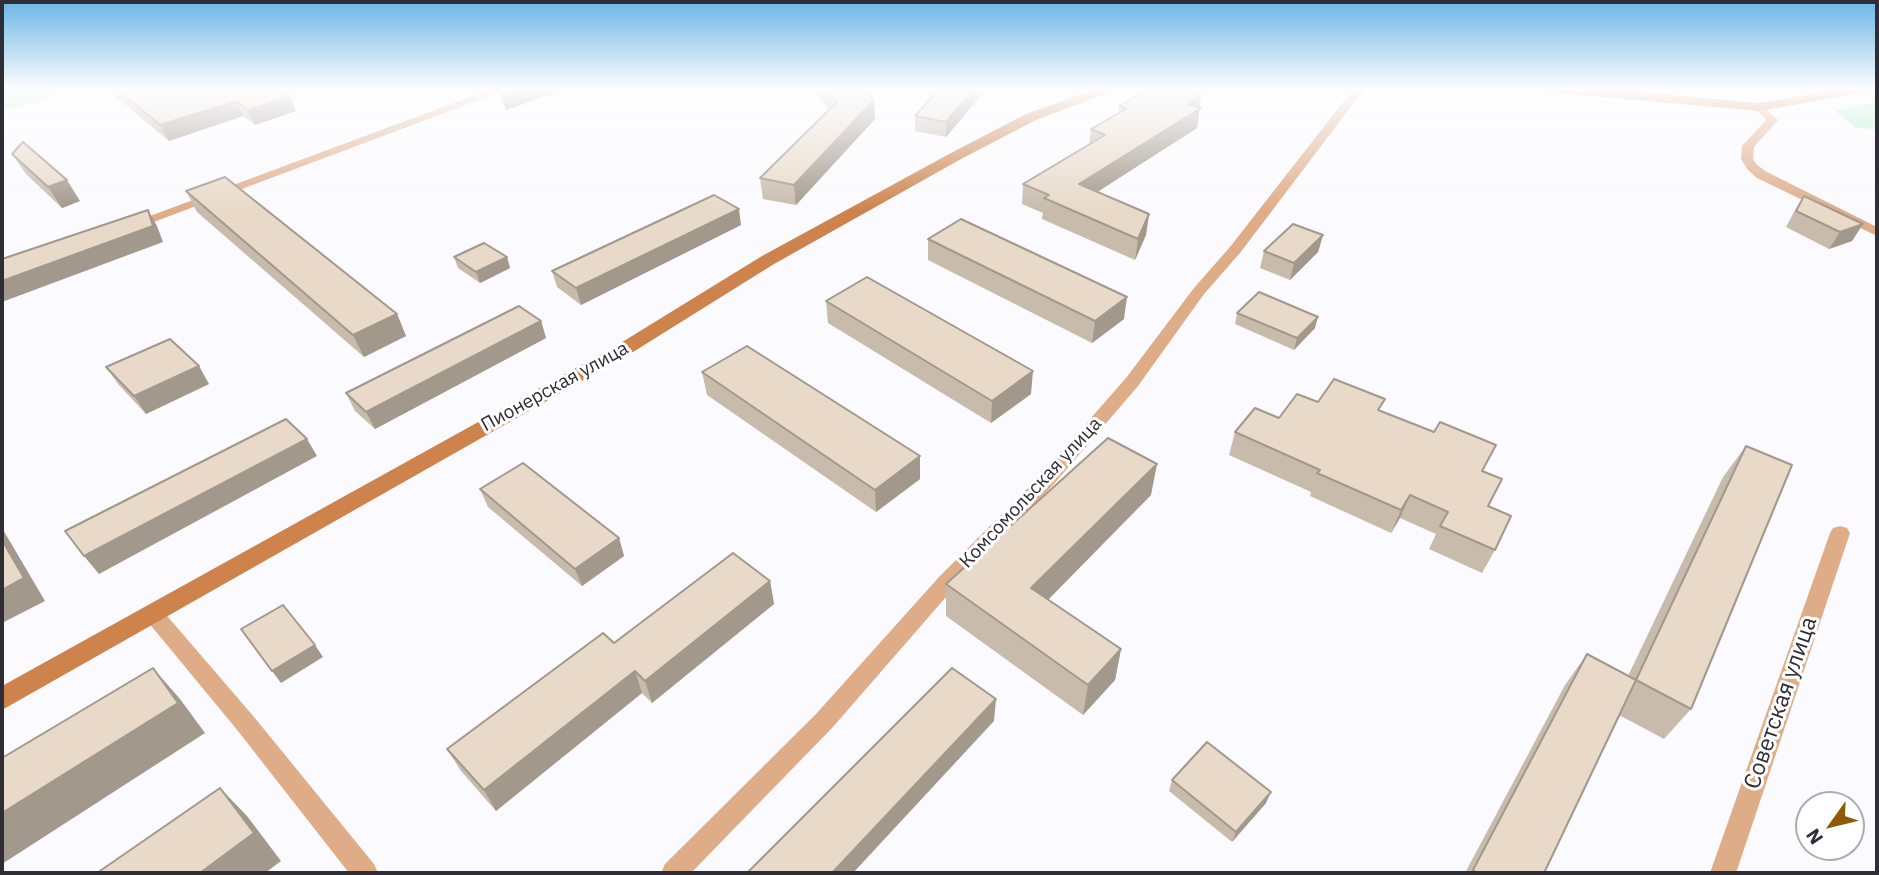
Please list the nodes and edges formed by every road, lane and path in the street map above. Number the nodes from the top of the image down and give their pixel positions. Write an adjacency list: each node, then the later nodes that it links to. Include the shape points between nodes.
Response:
1 (394, 129): 5 (street)
2 (1009, 129): 8 (main road, Пионерская улица, via 768,260 626,348)
3 (1328, 129): 11 (street, Комсомольская улица, via 1132,382 1047,480 946,583 824,721)
4 (1764, 129): 6 (street, via 1748,146 1752,167)
5 (115, 231)
6 (1877, 232)
7 (1840, 533): 12 (street, Советская улица)
8 (155, 616): 9 (main road, Пионерская улица); 10 (street)
9 (2, 699)
10 (365, 873)
11 (674, 873)
12 (1723, 873)

